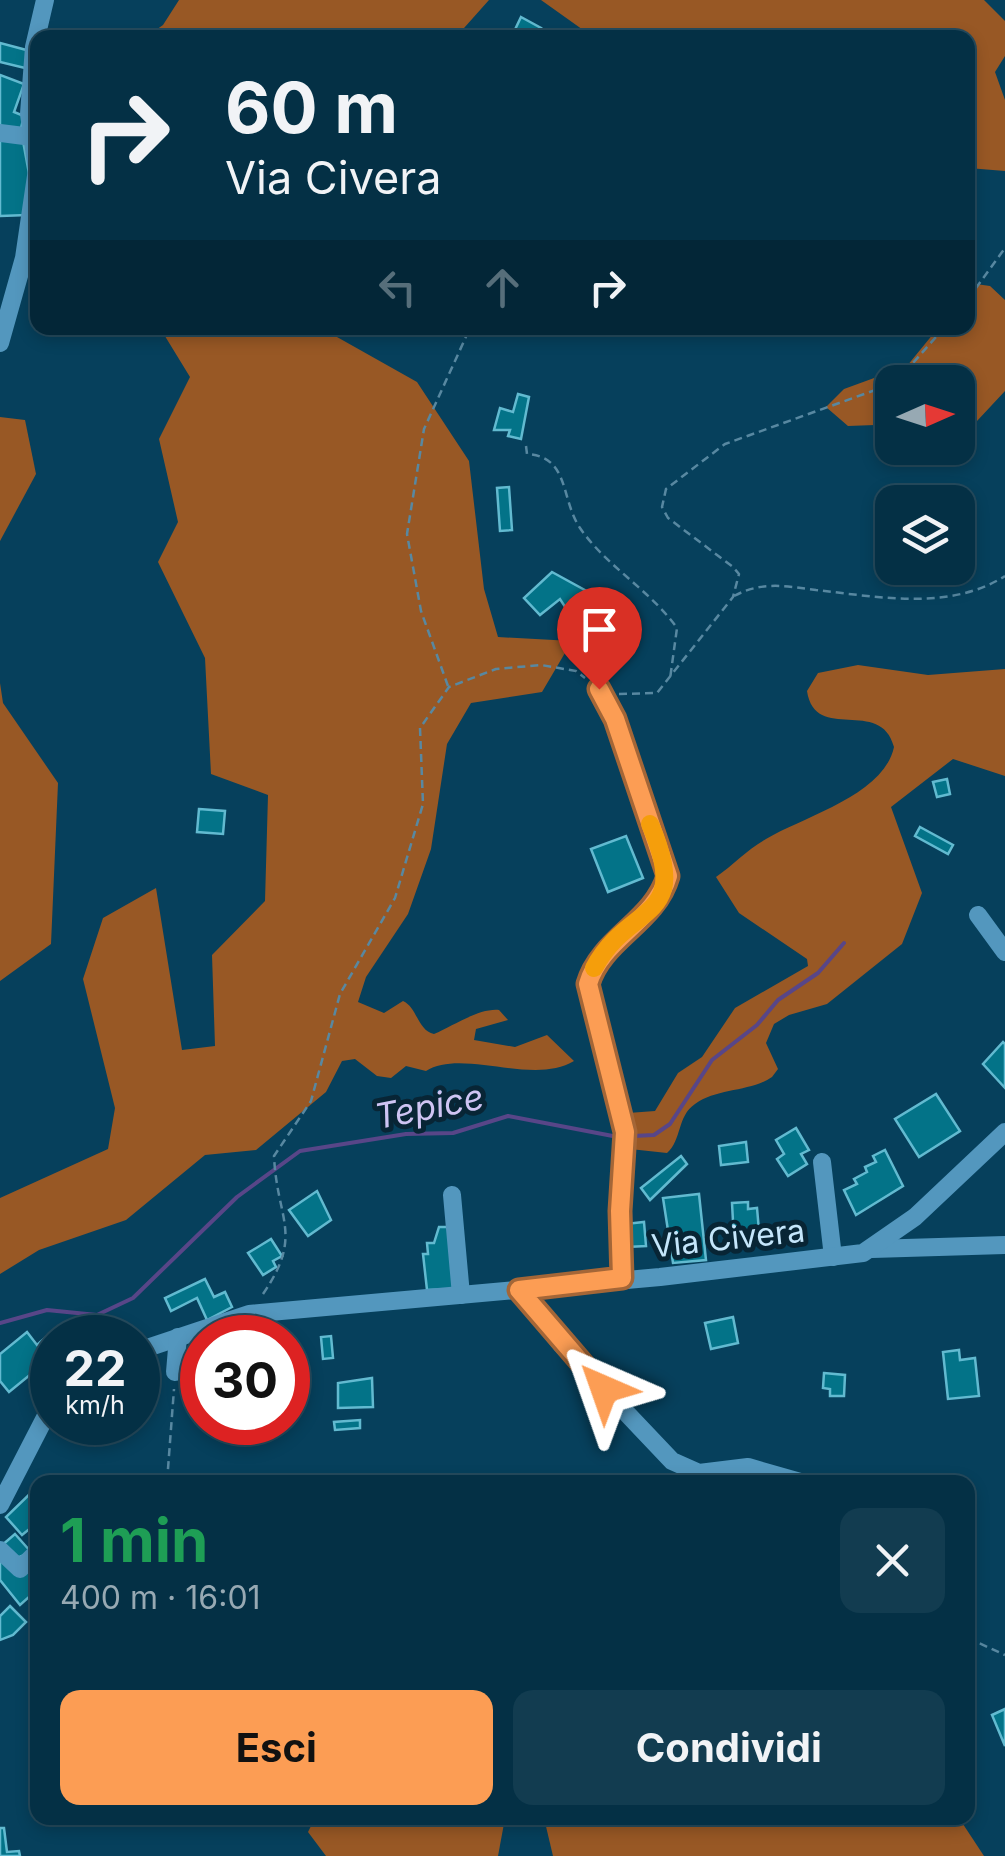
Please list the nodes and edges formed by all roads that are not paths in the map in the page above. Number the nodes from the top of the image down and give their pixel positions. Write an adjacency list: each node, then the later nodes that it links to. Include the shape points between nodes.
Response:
1 (45, 0): 2 (street)
2 (38, 30)
3 (0, 133): 4 (street)
4 (30, 137)
5 (30, 214): 6 (street)
6 (0, 343)
7 (599, 689): 16 (street, via 668,876 653,906 597,962 588,984 625,1136)
8 (978, 916): 9 (street)
9 (1005, 952)
10 (1005, 1132): 14 (street, Via Civera)
11 (822, 1162): 15 (street)
12 (452, 1195): 18 (street)
13 (1005, 1245): 14 (street)
14 (872, 1249): 15 (street, Via Civera)
15 (833, 1257): 16 (street, Via Civera)
16 (622, 1278): 17 (street, Via Civera)
17 (519, 1290): 18 (street, Via Civera); 23 (street, via 672,1461 699,1472 748,1467)
18 (461, 1295): 19 (street, Via Civera, via 249,1314)
19 (178, 1337): 20 (street, Via Civera); 21 (street)
20 (160, 1343)
21 (176, 1372)
22 (31, 1445): 24 (street)
23 (776, 1475)
24 (0, 1504)
25 (0, 1550): 26 (street, via 20,1569)
26 (30, 1559)

